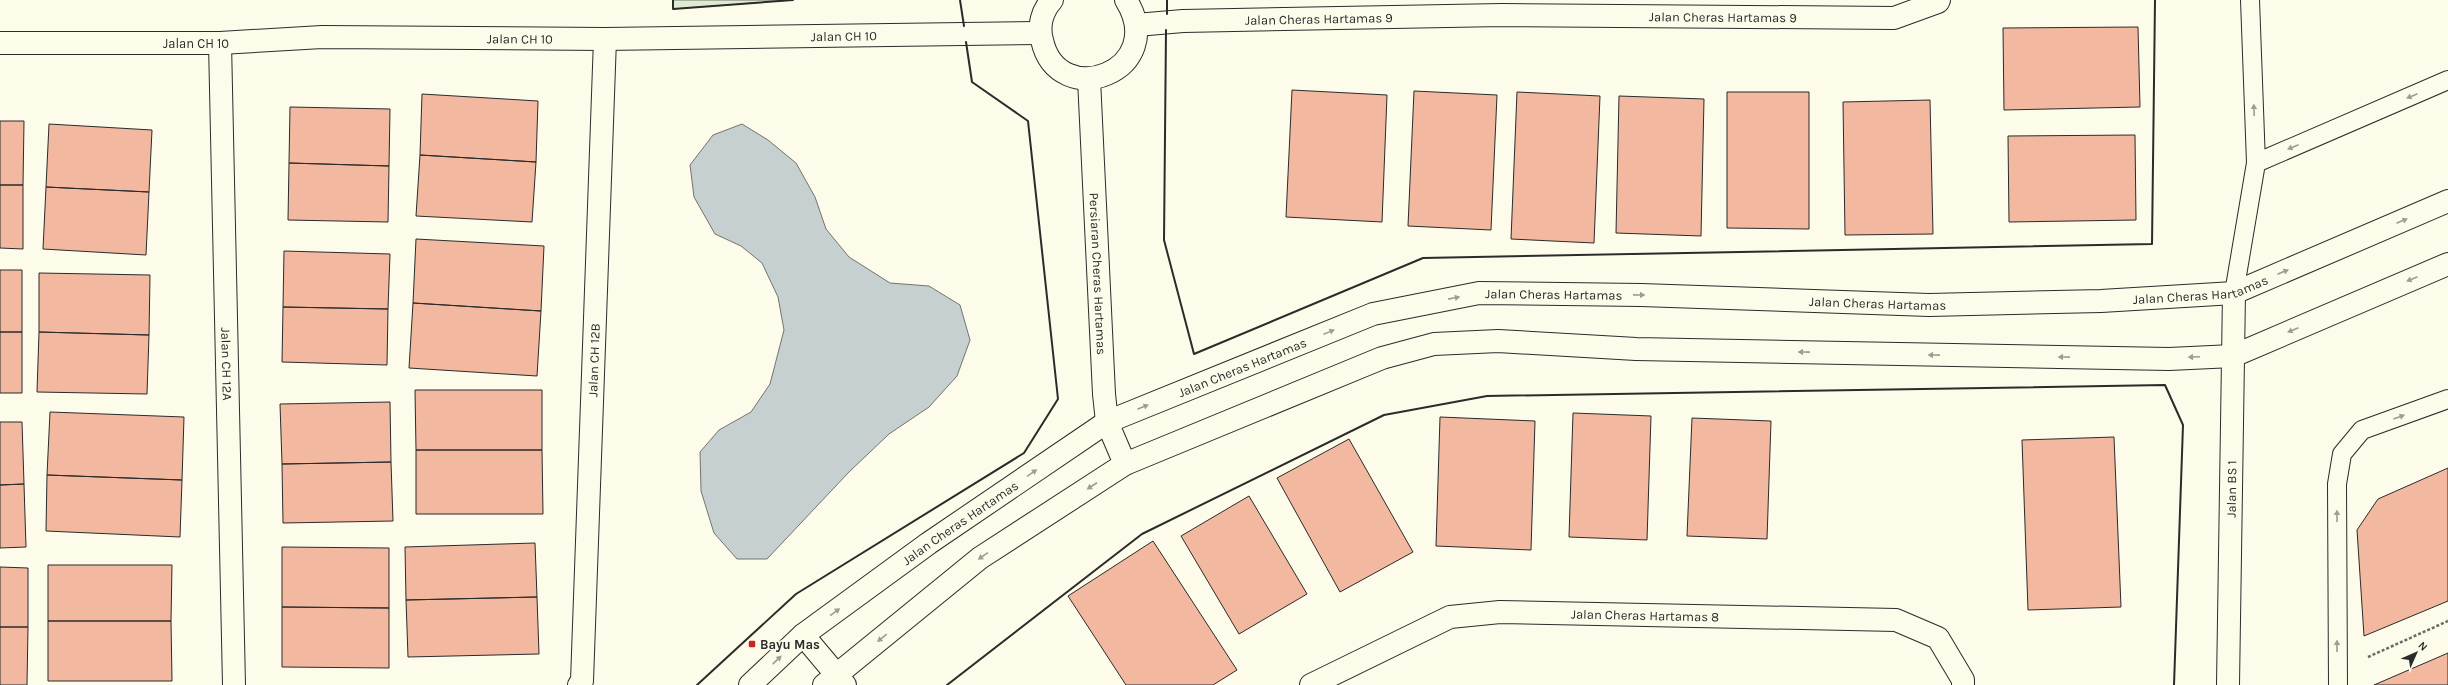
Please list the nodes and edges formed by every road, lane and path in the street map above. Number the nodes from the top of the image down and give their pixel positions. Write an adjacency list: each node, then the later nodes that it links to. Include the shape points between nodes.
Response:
1 (1052, 0): 7 (street, via 1042,18)
2 (1126, 0): 6 (street, via 1133,11)
3 (1939, 0): 5 (street, Jalan Cheras Hartamas 9, via 1894,18)
4 (2254, 2): 13 (lane, one-way to 4)
5 (1503, 7): 6 (street, Jalan Cheras Hartamas 9)
6 (1136, 25): 11 (street, via 1136,41 1130,56 1119,68 1105,76)
7 (1040, 33): 8 (street, Jalan CH 10); 11 (street, via 1049,61 1075,77)
8 (605, 39): 10 (street, Jalan CH 10, via 322,37); 25 (street, Jalan CH 12B)
9 (0, 43): 10 (street, Jalan CH 10)
10 (220, 43): 26 (street, Jalan CH 12A)
11 (1089, 79): 19 (street, Persiaran Cheras Hartamas, via 1100,356)
12 (2448, 80): 13 (lane, one-way to 13)
13 (2256, 163): 16 (lane)
14 (2448, 201): 16 (street, Jalan Cheras Hartamas, one-way to 14)
15 (2448, 264): 17 (street, one-way to 17)
16 (2234, 293): 17 (street, Jalan BS 1); 19 (street, Jalan Cheras Hartamas, one-way to 16, via 1373,314 1479,293 1929,305 2101,301)
17 (2233, 356): 20 (street, one-way to 20, via 2169,359 1636,349 1498,341 1434,344 1382,358); 30 (street, Jalan BS 1)
18 (2448, 399): 23 (lane, one-way to 18, via 2337,484 2342,454 2362,430)
19 (1107, 422): 20 (street, Persiaran Cheras Hartamas); 22 (street, Jalan Cheras Hartamas, one-way to 19, via 929,543)
20 (1125, 464): 24 (street, one-way to 24, via 980,558)
21 (2448, 621): 23 (path)
22 (803, 636): 24 (street); 27 (street, Jalan Cheras Hartamas, one-way to 22)
23 (2338, 678)
24 (835, 681)
25 (580, 683)
26 (234, 685)
27 (750, 685)
28 (1311, 685): 29 (street, Jalan Cheras Hartamas 8, via 1450,616 1500,612 1896,620 1938,638)
29 (1964, 685)
30 (2228, 685)

